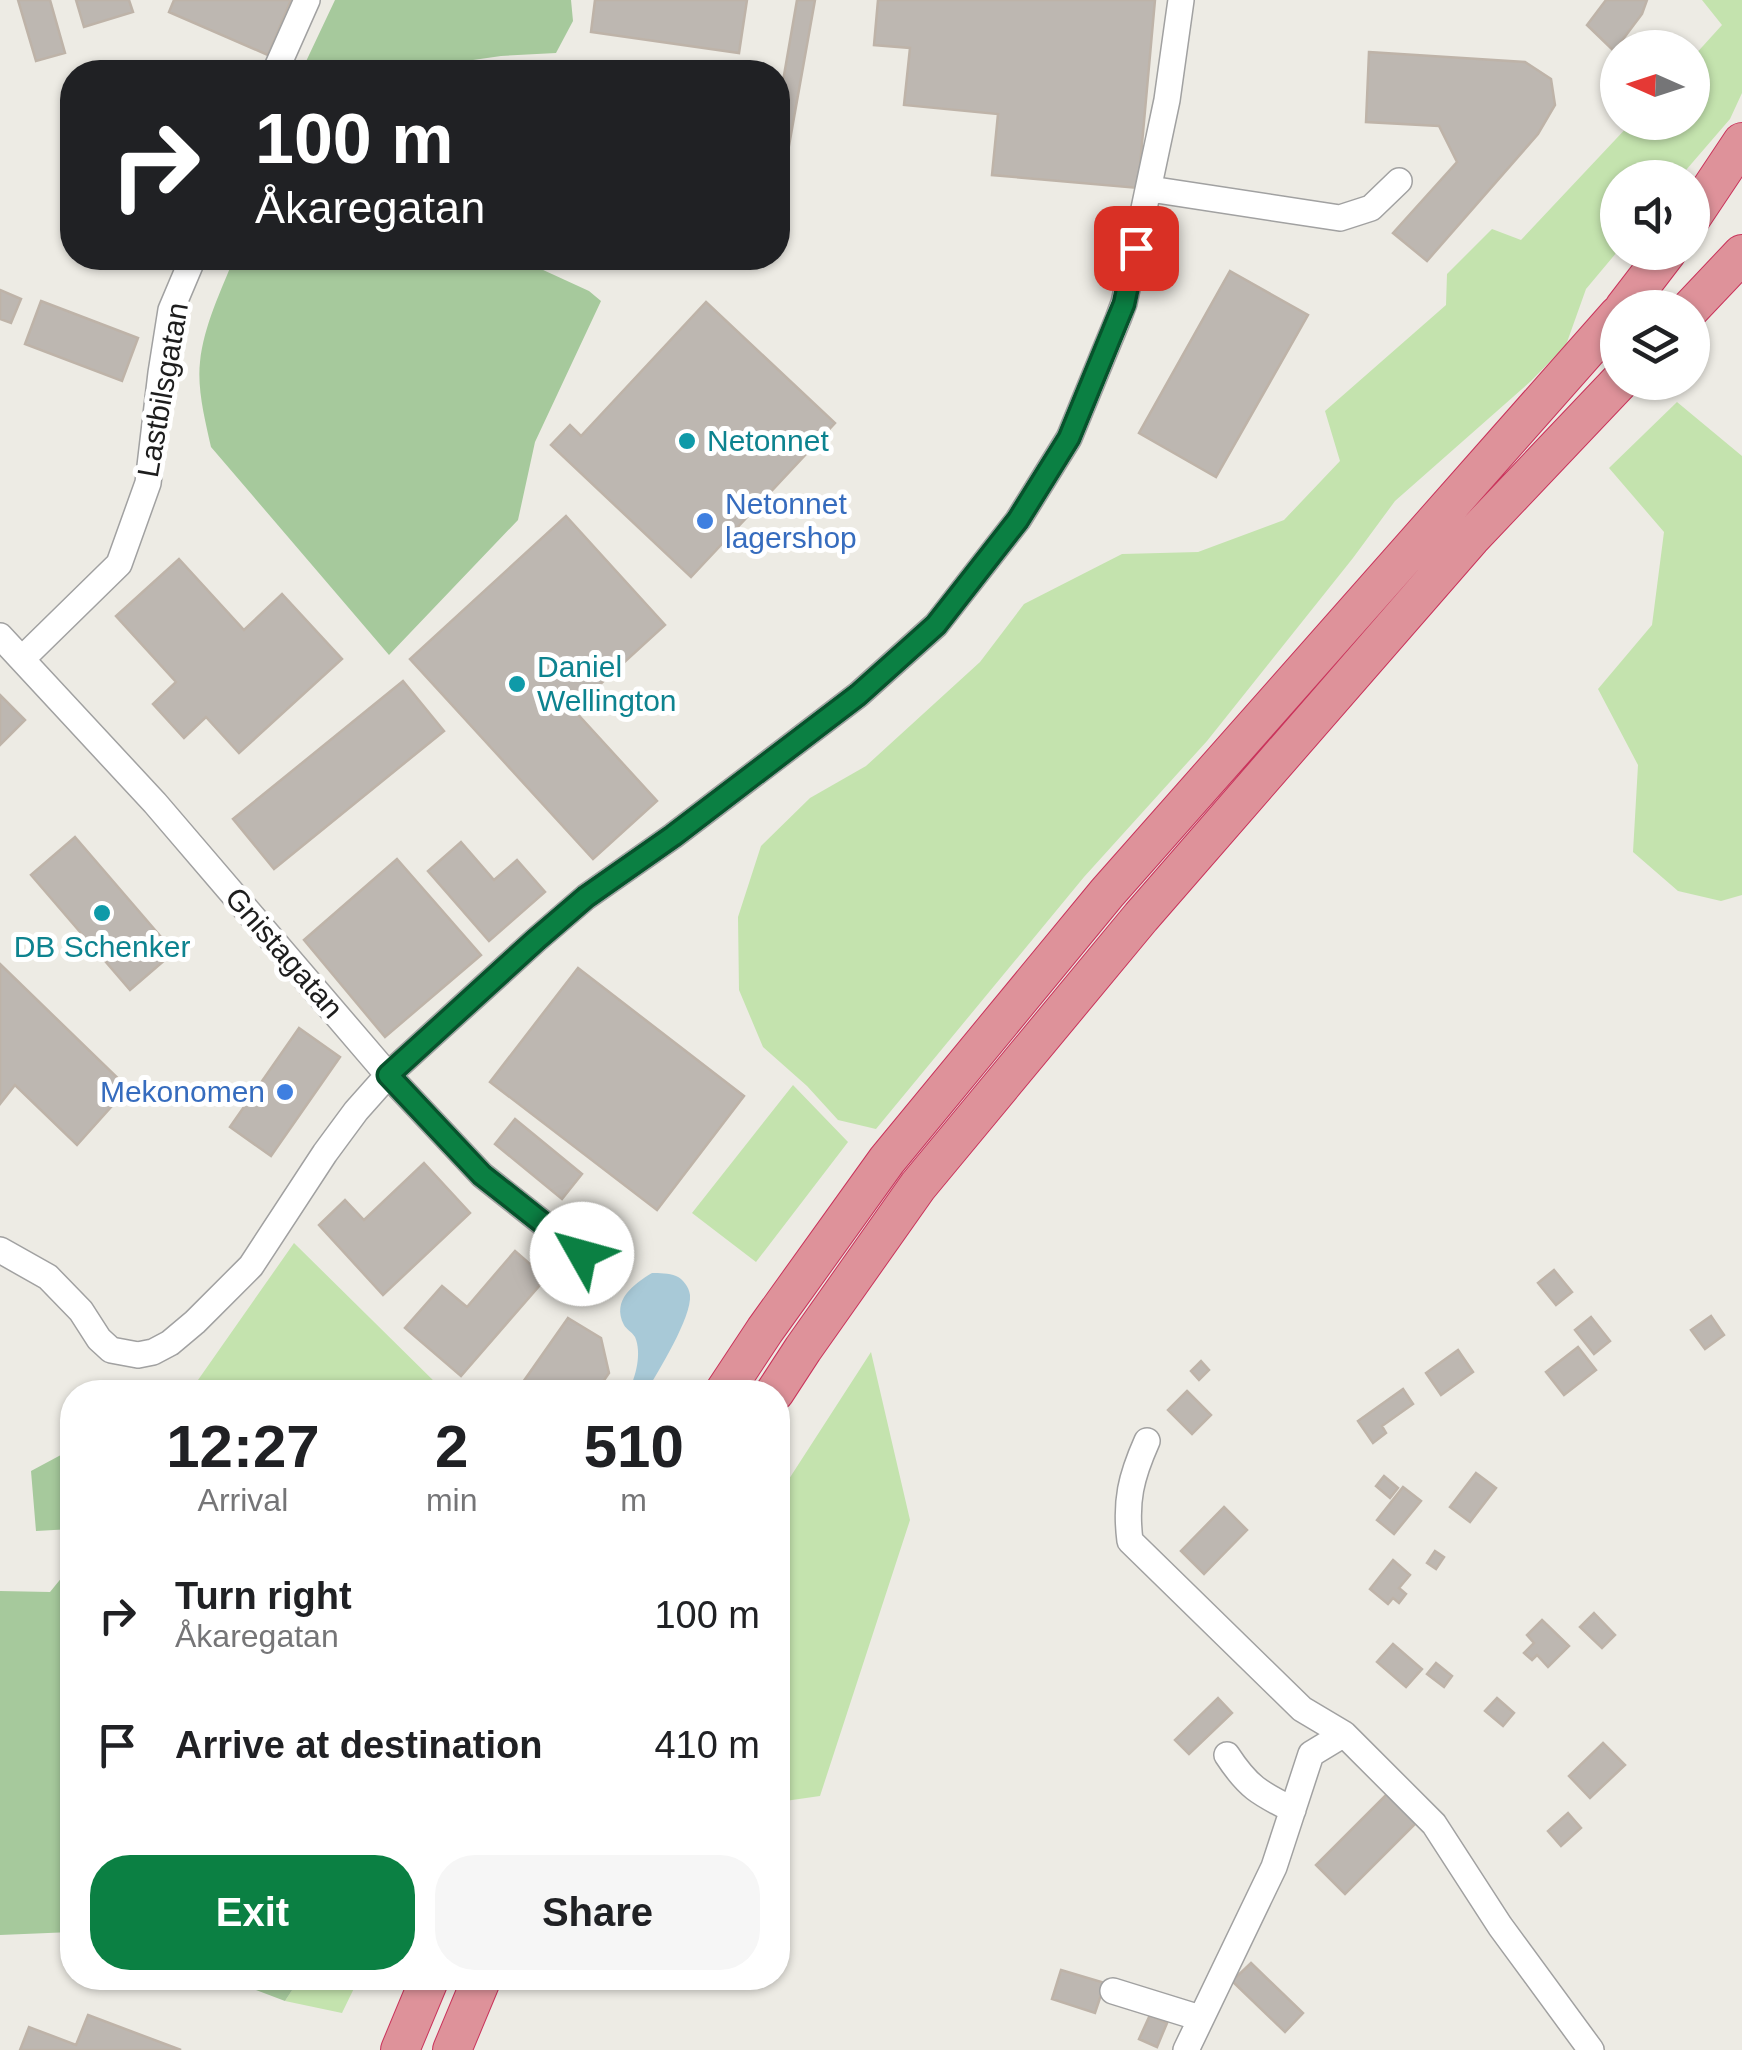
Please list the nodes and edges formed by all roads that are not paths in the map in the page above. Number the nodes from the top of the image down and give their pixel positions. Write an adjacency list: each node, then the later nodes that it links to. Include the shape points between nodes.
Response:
1 (307, 0): 3 (street)
2 (1180, 0): 6 (street)
3 (280, 60)
4 (1742, 142): 7 (highway)
5 (1399, 181): 6 (street, via 1372,208 1340,218)
6 (1150, 189): 17 (street, via 1124,304 1069,438 1018,520 936,625 858,695 586,897)
7 (1710, 190)
8 (1742, 254): 12 (highway)
9 (187, 270): 16 (street, Lastbilsgatan, via 171,310 148,483 119,564)
10 (1653, 270): 11 (highway)
11 (1638, 290)
12 (1708, 290)
13 (1600, 335): 20 (highway, via 1107,893 887,1160)
14 (1602, 400): 21 (highway, via 1472,538 1141,917 918,1186)
15 (0, 636): 16 (street, Gnistagatan)
16 (22, 659): 17 (street, Gnistagatan, via 155,802)
17 (388, 1075): 18 (street, via 325,1153 251,1266 195,1322 153,1352 111,1350 48,1277); 19 (street, Gnistagatan, via 482,1175)
18 (0, 1250)
19 (582, 1254)
20 (732, 1380)
21 (783, 1380)
22 (1147, 1441): 23 (street, via 1126,1515 1130,1541 1302,1709)
23 (1344, 1734): 25 (street, via 1311,1754); 33 (street, via 1434,1824)
24 (1227, 1755): 25 (street, via 1243,1780)
25 (1293, 1810): 29 (street, via 1274,1867)
26 (425, 1990): 30 (highway)
27 (477, 1990): 31 (highway)
28 (1112, 1991): 29 (street)
29 (1200, 2018): 32 (street)
30 (400, 2050)
31 (452, 2050)
32 (1186, 2050)
33 (1591, 2050)

